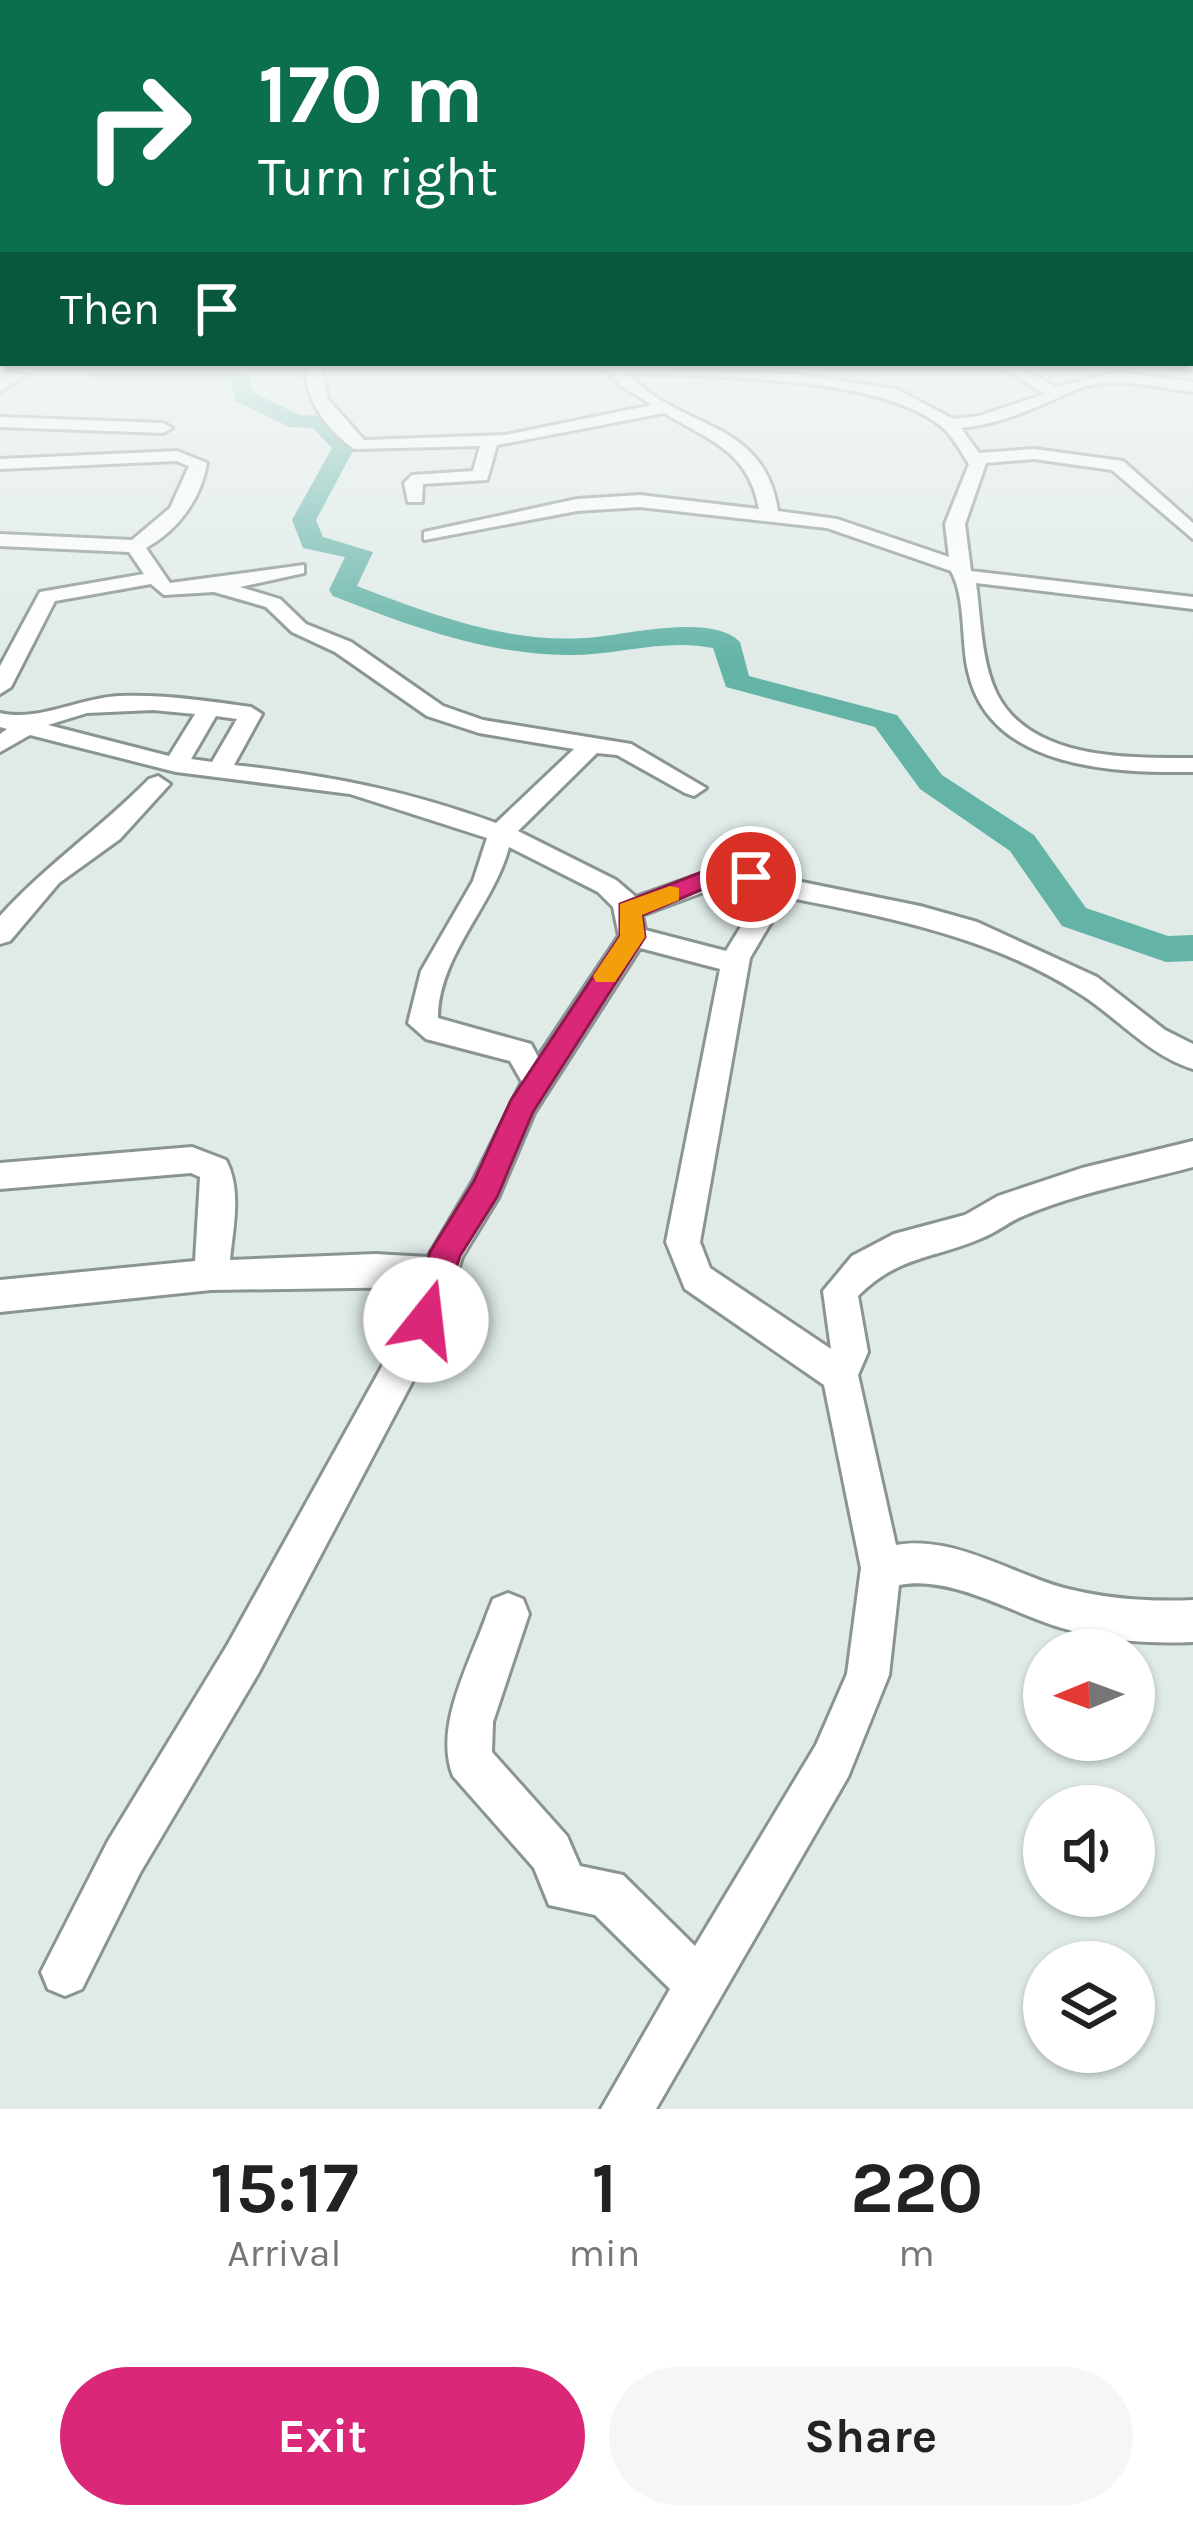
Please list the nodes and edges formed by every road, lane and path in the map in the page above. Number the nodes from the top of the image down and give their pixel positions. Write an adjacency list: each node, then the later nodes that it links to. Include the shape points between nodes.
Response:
1 (198, 465): 11 (street, via 168,524)
2 (484, 465): 6 (street, via 481,476 418,479)
3 (755, 465): 7 (street)
4 (977, 465): 13 (street, via 955,524)
5 (1118, 465): 8 (street)
6 (415, 498)
7 (770, 515): 9 (street, via 615,500); 13 (street, via 830,523)
8 (1193, 533)
9 (431, 536)
10 (0, 540): 11 (street)
11 (135, 546): 14 (street)
12 (298, 569): 15 (street)
13 (961, 572): 16 (street); 22 (street, via 989,702 1019,729 1053,754)
14 (153, 578): 15 (street, via 164,589); 17 (street, via 47,596)
15 (215, 586): 21 (street, via 273,603 298,628 344,647 435,711)
16 (1193, 603)
17 (0, 687)
18 (209, 709): 19 (street, via 128,702); 23 (street, via 251,714); 24 (street)
19 (11, 722): 20 (street); 24 (street)
20 (0, 745)
21 (591, 745): 25 (street, via 622,749); 26 (street)
22 (1193, 765)
23 (219, 770): 24 (street); 26 (street, via 378,791)
24 (167, 775): 29 (street, via 111,833 50,877)
25 (694, 788)
26 (501, 834): 28 (street, via 607,886); 32 (street, via 488,876 443,957 423,1023 520,1052)
27 (781, 883): 28 (street, via 723,874); 30 (street); 31 (street, via 986,937 1087,984)
28 (631, 924): 30 (street); 32 (street)
29 (0, 934)
30 (734, 963): 38 (street, via 685,1214 687,1261 714,1293)
31 (1192, 1065)
32 (537, 1082): 35 (street)
33 (1193, 1154): 38 (street, via 1064,1188 864,1267 840,1291 850,1352)
34 (0, 1176): 36 (street, via 192,1160 215,1169)
35 (440, 1273): 36 (street); 42 (street, via 426,1320)
36 (211, 1275): 37 (street)
37 (0, 1296)
38 (840, 1375): 39 (street)
39 (881, 1568): 41 (street, via 925,1559 1066,1610 1143,1623); 43 (street, via 868,1675 832,1761)
40 (508, 1614): 43 (street, via 471,1722 469,1760 551,1852 566,1888 606,1892)
41 (1193, 1621)
42 (65, 1972)
43 (700, 1985): 44 (street)
44 (627, 2109)

